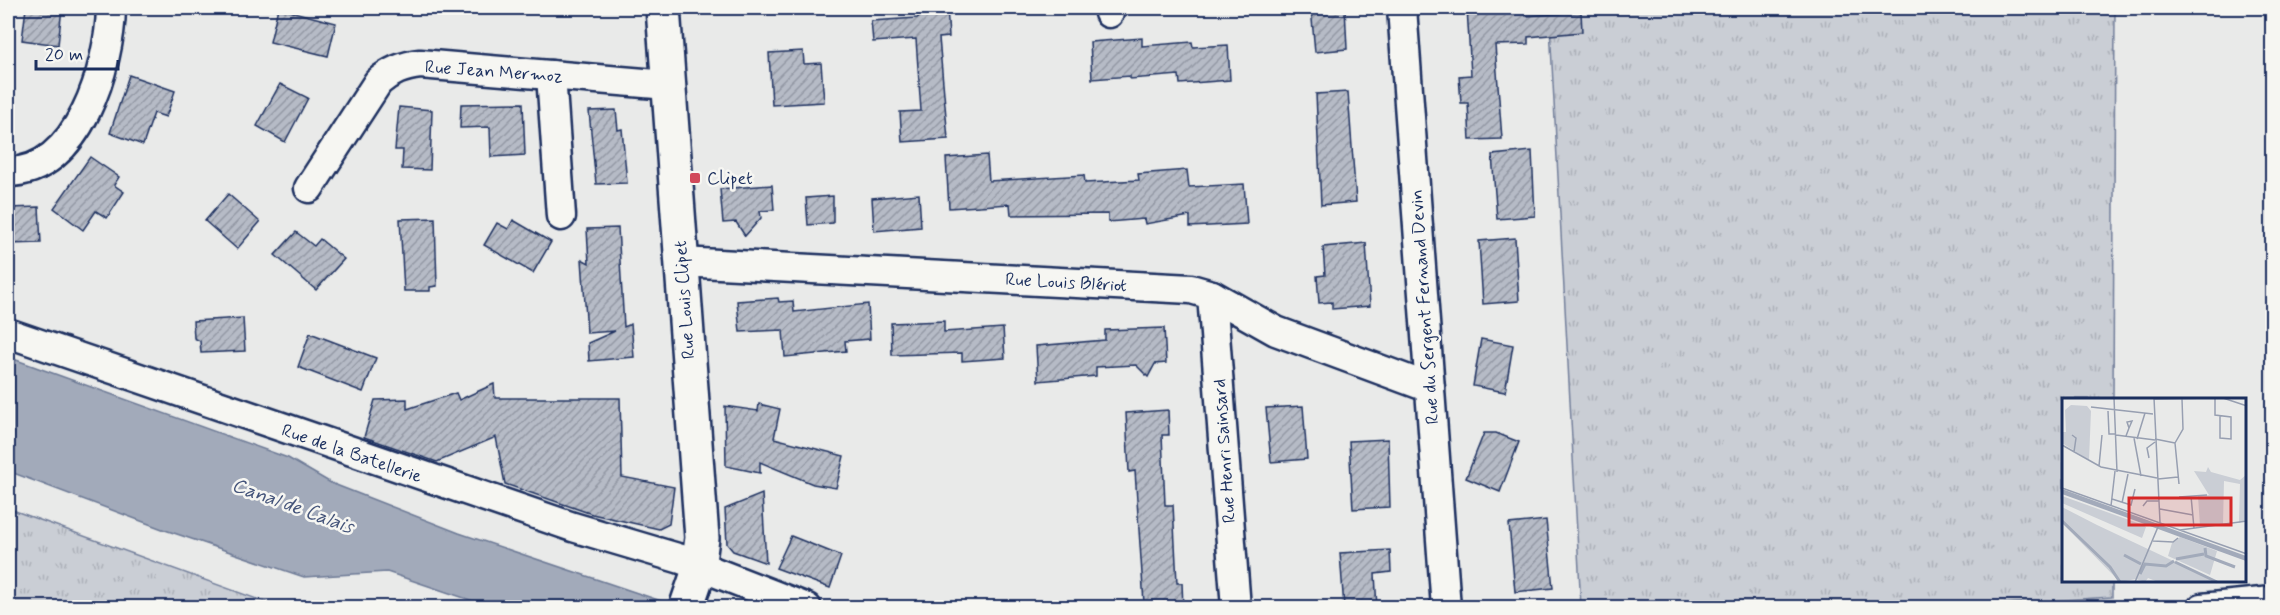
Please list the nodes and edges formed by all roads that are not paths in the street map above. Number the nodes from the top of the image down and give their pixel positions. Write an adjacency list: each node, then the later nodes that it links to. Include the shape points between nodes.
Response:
1 (111, 8): 6 (street, via 95,89 73,133 47,160 29,169)
2 (663, 8): 5 (street, Rue Louis Clipet)
3 (1402, 8): 12 (street, Rue du Sergent Fernand Devin)
4 (551, 75): 5 (street, Rue Jean Mermoz); 7 (street, Rue Jean Mermoz, via 420,64 396,69 378,82); 8 (street)
5 (668, 85): 9 (street, Rue Louis Clipet)
6 (8, 172)
7 (309, 188)
8 (561, 216)
9 (681, 262): 10 (street, Rue Louis Blériot, via 1175,288); 13 (street, Rue Louis Clipet, via 702,546)
10 (1212, 295): 12 (street, Rue Louis Blériot, via 1276,331); 16 (street, Rue Henri Sainsard)
11 (8, 333): 13 (street, Rue de la Batellerie, via 573,527)
12 (1430, 388): 17 (street, Rue du Sergent Fernand Devin)
13 (692, 588): 15 (street, Rue de la Batellerie)
14 (2272, 601): 18 (street)
15 (807, 608)
16 (1236, 608)
17 (1446, 608)
18 (2202, 608)

